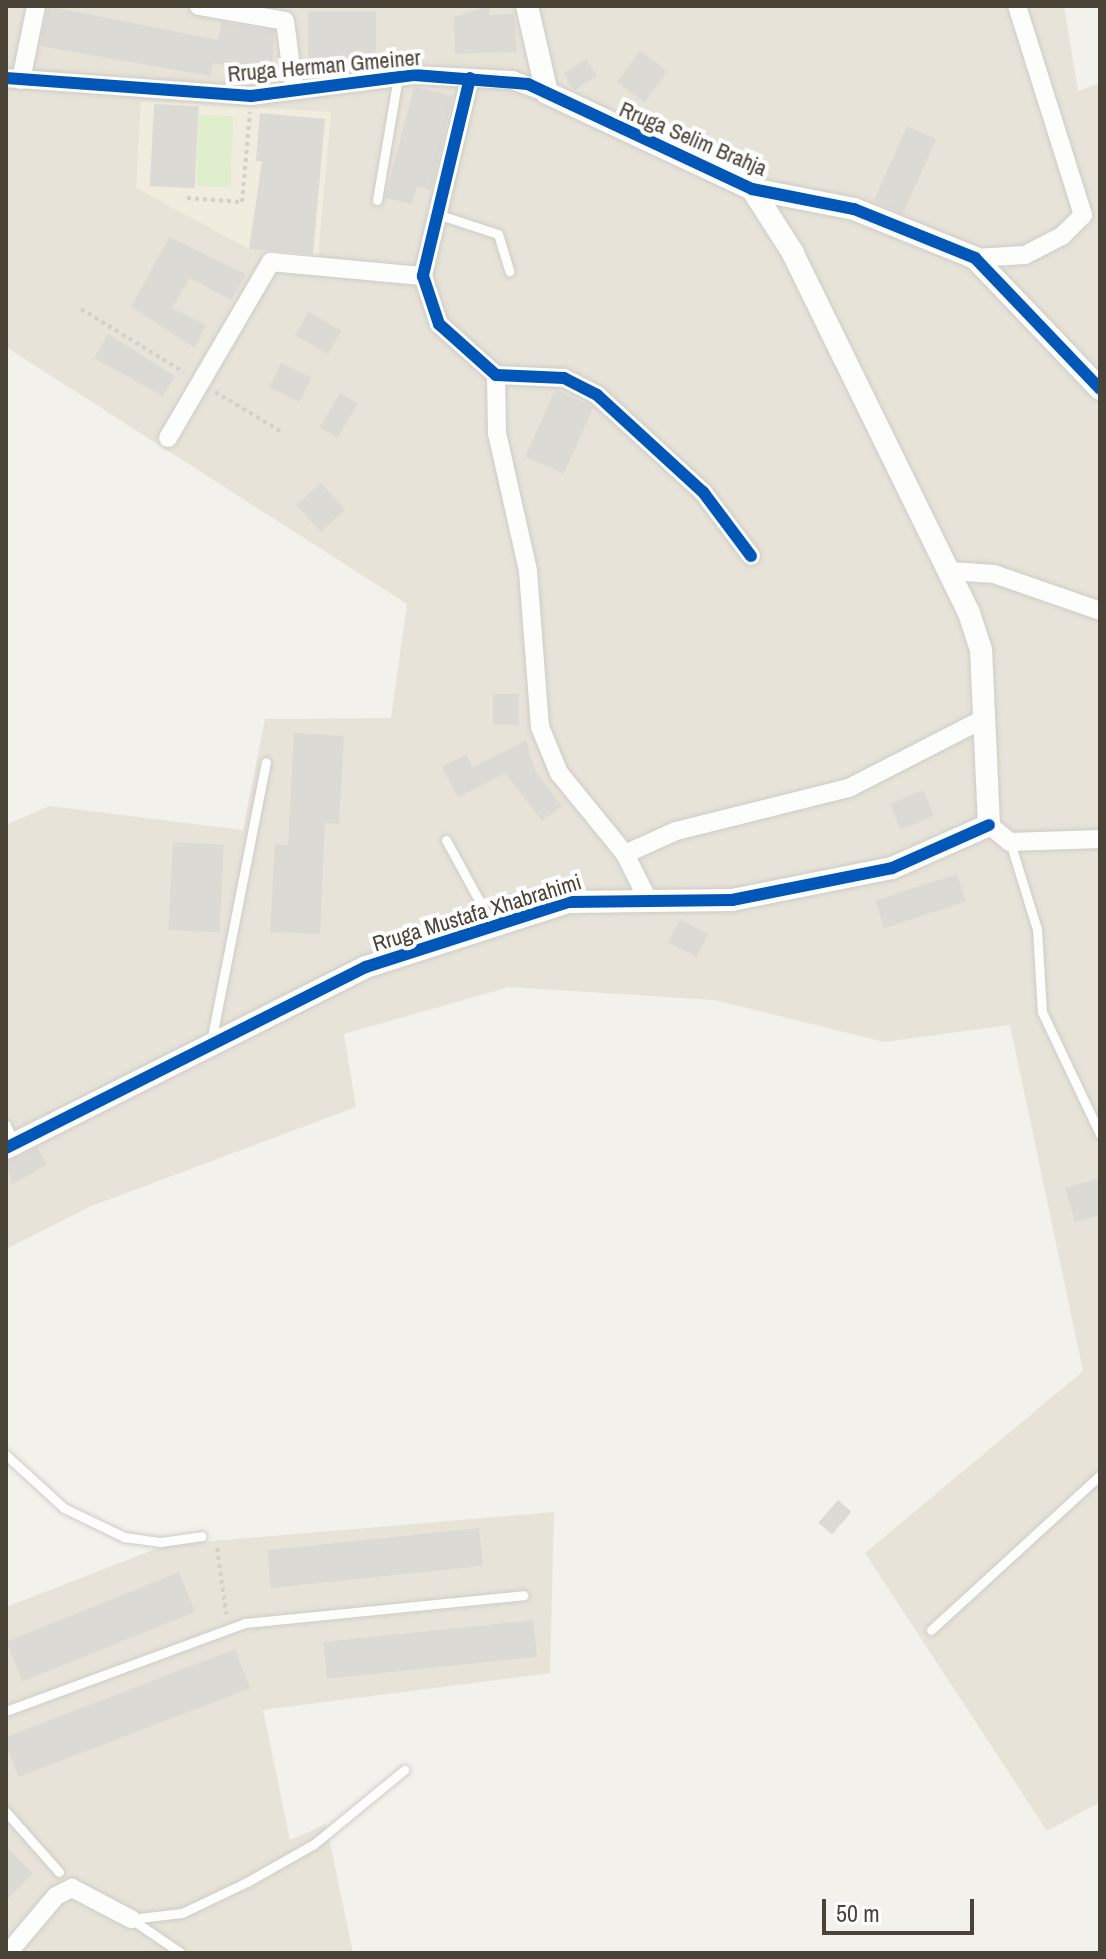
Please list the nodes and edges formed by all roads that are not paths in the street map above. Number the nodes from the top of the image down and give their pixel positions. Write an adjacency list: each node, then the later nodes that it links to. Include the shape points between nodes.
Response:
1 (36, 6): 7 (street)
2 (199, 6): 8 (street, via 285,21)
3 (527, 6): 9 (street)
4 (1017, 6): 13 (street, via 1083,215 1062,236 1025,255)
5 (398, 77): 6 (street, Rruga Herman Gmeiner); 8 (street, Rruga Herman Gmeiner); 11 (lane)
6 (470, 78): 9 (street, Rruga Herman Gmeiner, via 512,80); 12 (street)
7 (14, 79): 8 (street, Rruga Herman Gmeiner, via 251,96)
8 (294, 89)
9 (547, 93): 10 (street, Rruga Selim Brahja)
10 (752, 189): 13 (street, Rruga Selim Brahja, via 854,209); 20 (street, via 793,253)
11 (377, 200)
12 (437, 214): 14 (lane, via 498,234); 15 (street)
13 (975, 258): 17 (street, Rruga Selim Brahja)
14 (509, 271)
15 (423, 276): 16 (street, via 439,324); 18 (street, via 271,262)
16 (496, 375): 19 (street, via 564,378 597,395 703,492); 28 (street, via 497,433 528,571 540,727 559,773)
17 (1100, 389)
18 (168, 438)
19 (751, 556)
20 (950, 571): 21 (street, via 994,574); 22 (street, via 981,650)
21 (1100, 611)
22 (985, 718): 24 (street); 28 (street, via 849,788 676,831)
23 (266, 762): 31 (lane)
24 (989, 825): 27 (street); 29 (street, Rruga Mustafa Xhabrahimi, via 892,868 817,885 732,900)
25 (1100, 839): 27 (street)
26 (446, 840): 30 (lane)
27 (1010, 842): 32 (lane, via 1037,929 1042,1012)
28 (625, 854): 29 (street)
29 (647, 898): 30 (street, Rruga Mustafa Xhabrahimi, via 569,902)
30 (493, 926): 31 (street, Rruga Mustafa Xhabrahimi, via 332,980)
31 (210, 1049): 33 (street, Rruga Mustafa Xhabrahimi)
32 (1100, 1134)
33 (9, 1139)
34 (6, 1455): 36 (lane, via 64,1508 124,1537 161,1542)
35 (1100, 1475): 38 (lane)
36 (202, 1536)
37 (524, 1595): 39 (lane, via 228,1629)
38 (931, 1630)
39 (6, 1711)
40 (404, 1770): 44 (lane, via 314,1844 247,1882 182,1913)
41 (6, 1812): 42 (lane)
42 (59, 1872): 43 (street)
43 (72, 1888): 44 (street); 45 (street, via 56,1896)
44 (131, 1919): 46 (lane)
45 (8, 1953)
46 (181, 1953)

